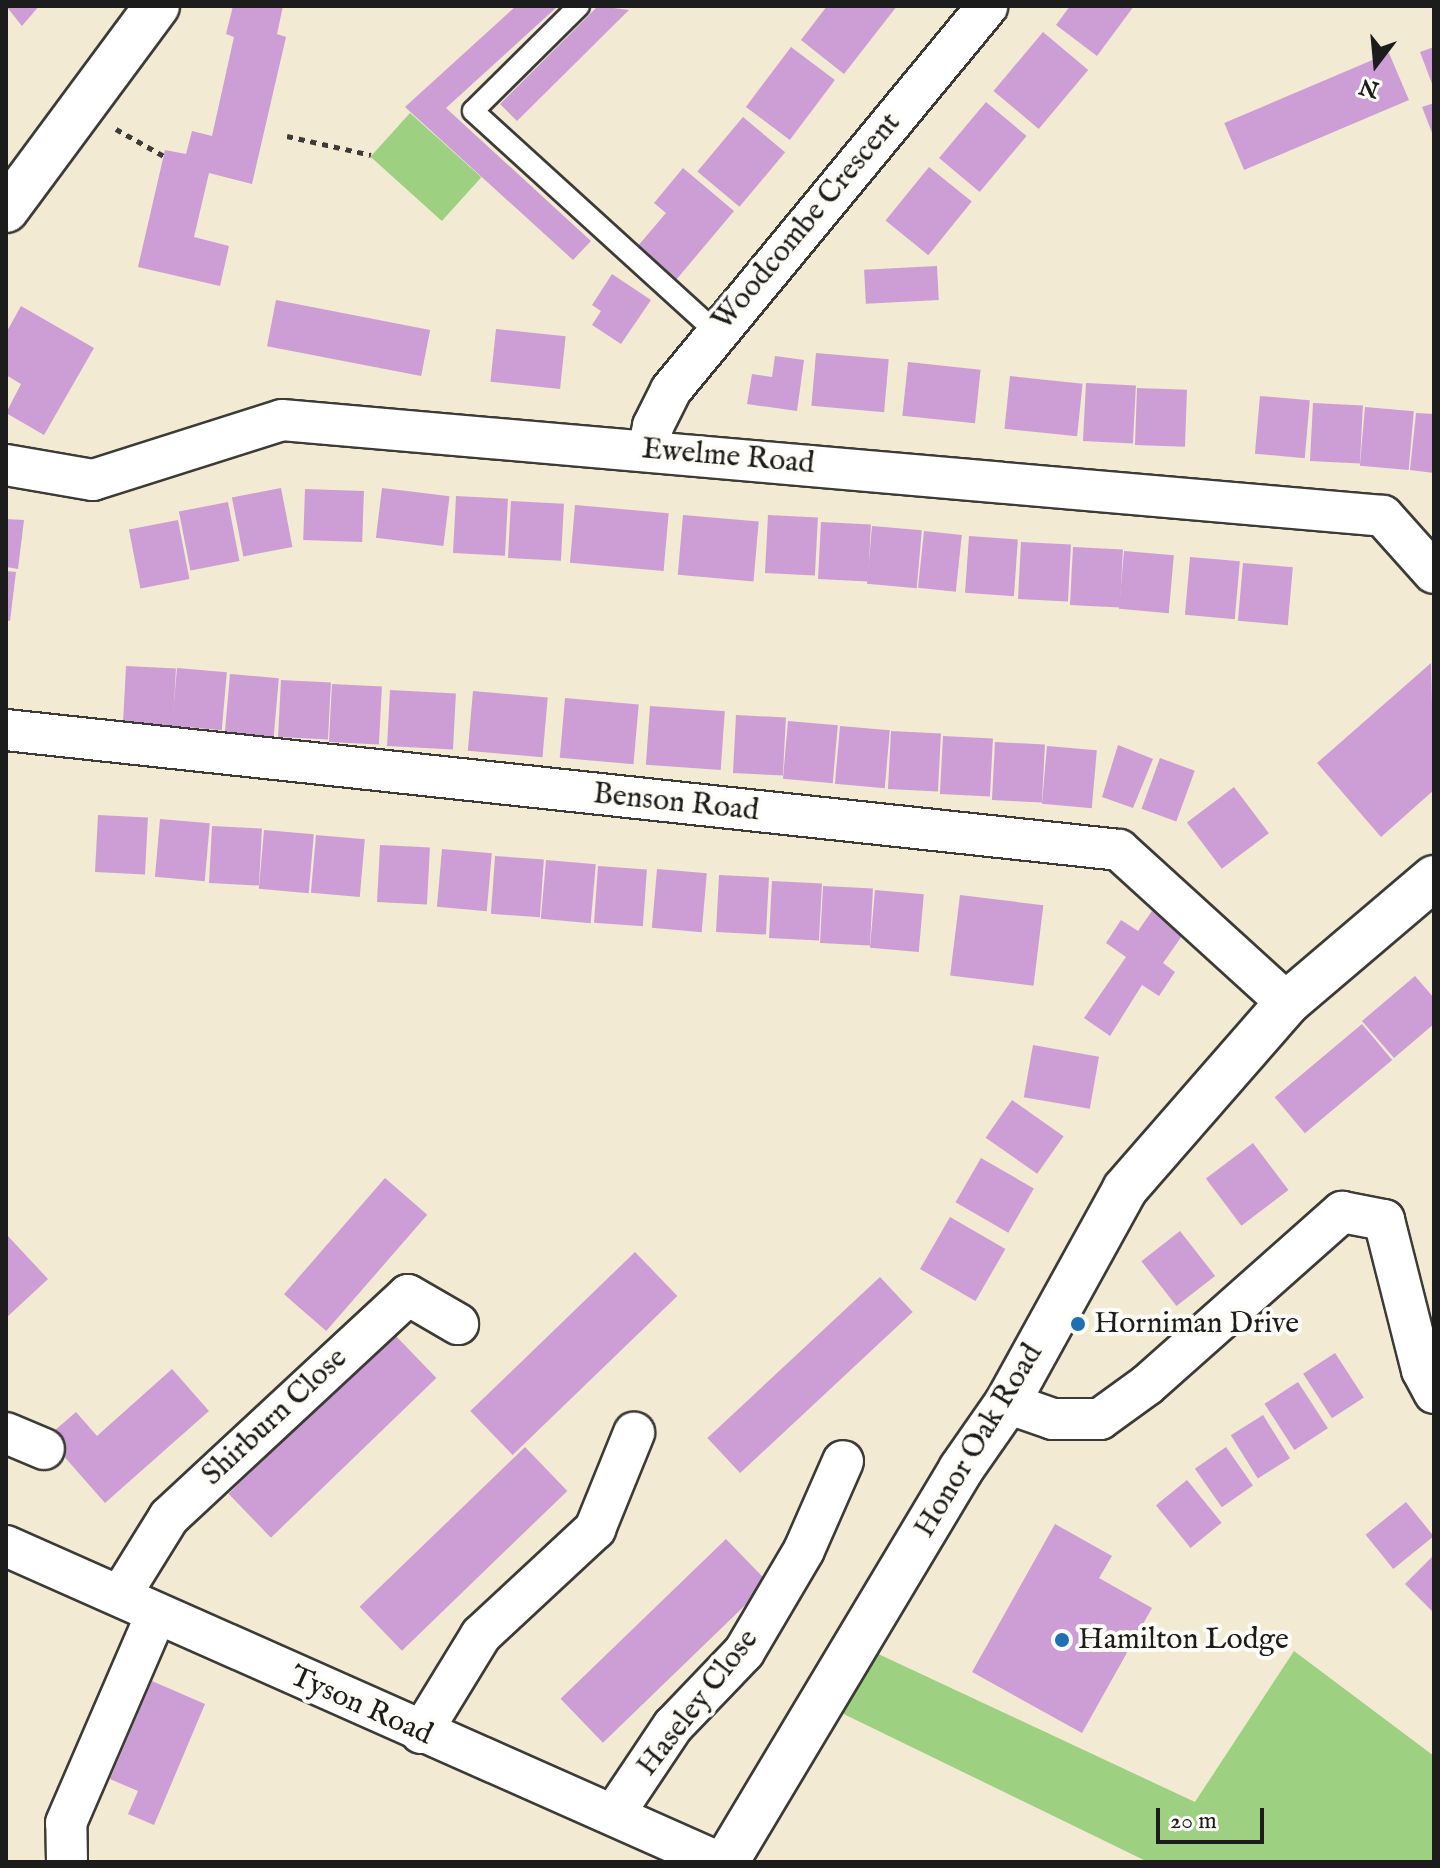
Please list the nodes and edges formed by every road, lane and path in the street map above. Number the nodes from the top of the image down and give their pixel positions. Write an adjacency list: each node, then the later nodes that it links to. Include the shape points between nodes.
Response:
1 (157, 6): 4 (street)
2 (579, 6): 9 (lane, via 473,111)
3 (987, 6): 9 (street, Woodcombe Crescent)
4 (80, 108): 7 (path); 8 (street)
5 (287, 136): 6 (path)
6 (371, 155)
7 (164, 156)
8 (6, 210)
9 (716, 332): 10 (street, Woodcombe Crescent, via 671,390)
10 (648, 450): 11 (street, Ewelme Road, via 282,420 93,480); 12 (street, Ewelme Road, via 1383,516)
11 (6, 465)
12 (1434, 573)
13 (6, 730): 15 (street, Benson Road, via 1119,850)
14 (1434, 878): 15 (street, Honor Oak Road)
15 (1287, 1003): 18 (street, Honor Oak Road, via 1125,1189)
16 (458, 1324): 24 (street, Shirburn Close, via 408,1295 169,1517)
17 (1434, 1393): 18 (street, via 1422,1370 1384,1220 1342,1212 1147,1385 1100,1419 1053,1419)
18 (1007, 1403): 30 (street, Honor Oak Road, via 961,1469)
19 (6, 1433): 21 (street)
20 (634, 1433): 26 (street, via 595,1529 481,1635)
21 (44, 1449)
22 (843, 1461): 27 (street, Haseley Close, via 804,1550 744,1652 673,1726)
23 (6, 1546): 24 (street, Tyson Road)
24 (120, 1596): 25 (street, Tyson Road)
25 (156, 1615): 26 (street, Tyson Road); 28 (street, via 66,1823)
26 (421, 1733): 27 (street, Tyson Road)
27 (614, 1814): 29 (street, Tyson Road)
28 (67, 1862)
29 (718, 1862)
30 (726, 1862)

